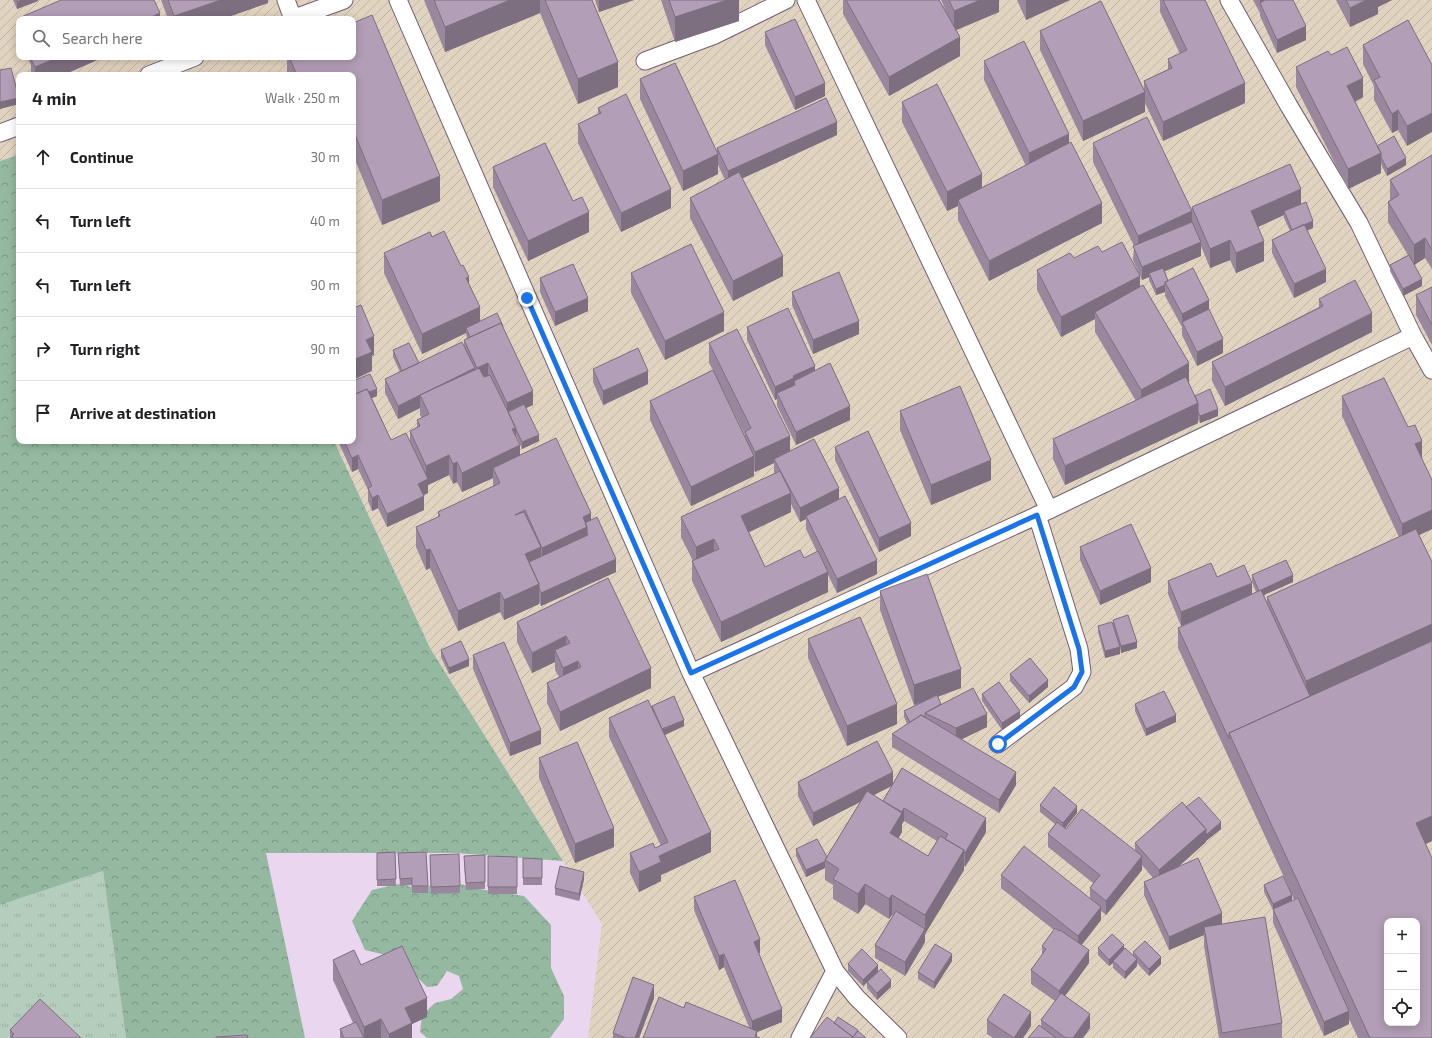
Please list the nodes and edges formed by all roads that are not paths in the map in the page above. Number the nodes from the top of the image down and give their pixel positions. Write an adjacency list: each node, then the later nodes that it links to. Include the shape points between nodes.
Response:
1 (286, 0): 7 (lane)
2 (344, 0): 8 (lane)
3 (398, 0): 17 (lane)
4 (786, 0): 10 (lane, via 715,35)
5 (806, 0): 16 (lane)
6 (1229, 0): 14 (lane, via 1359,223)
7 (292, 16)
8 (301, 16)
9 (187, 60): 11 (lane)
10 (645, 61)
11 (157, 72)
12 (16, 127): 13 (lane)
13 (0, 132)
14 (1413, 336): 15 (lane); 16 (lane)
15 (1432, 370)
16 (1043, 512): 17 (lane); 18 (lane, via 1079,649 1082,672 1074,687)
17 (691, 673): 19 (lane)
18 (998, 744)
19 (835, 971): 20 (lane); 21 (lane, via 857,998)
20 (800, 1038)
21 (898, 1038)

